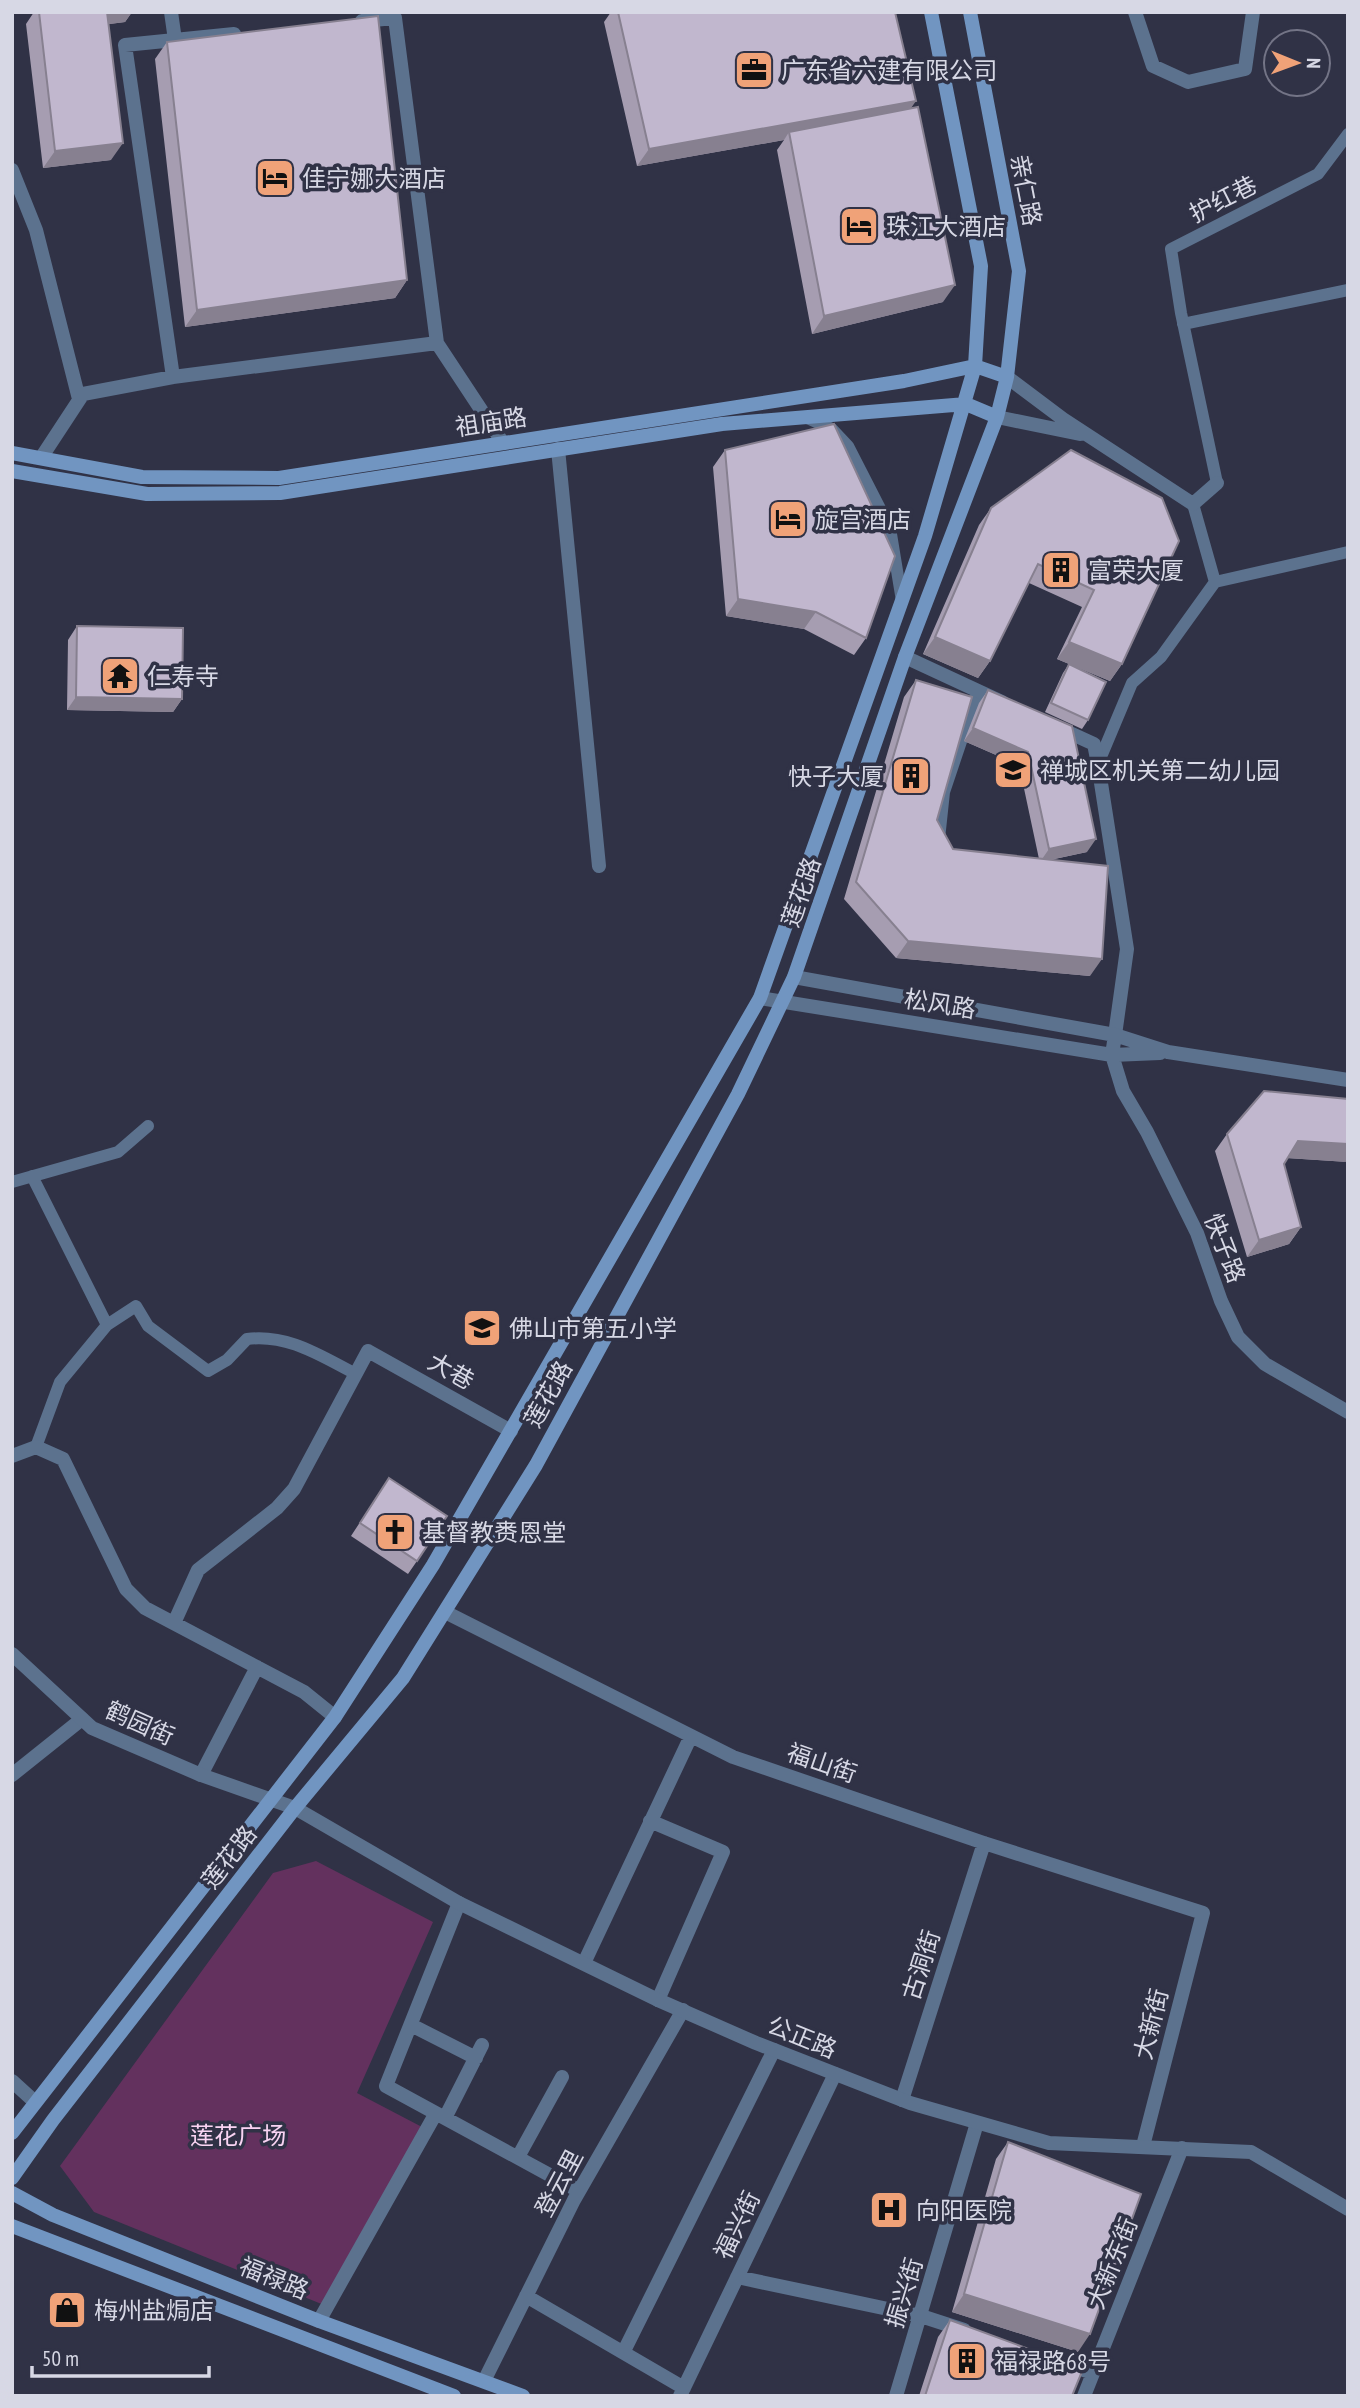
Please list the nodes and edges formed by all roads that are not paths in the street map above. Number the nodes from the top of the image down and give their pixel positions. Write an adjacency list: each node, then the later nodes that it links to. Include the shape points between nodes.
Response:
1 (171, 12): 8 (street)
2 (931, 12): 14 (main road, via 981,266)
3 (970, 12): 16 (main road, 亲仁路, via 1018,271)
4 (1135, 12): 5 (street, via 1153,66 1188,82 1245,69)
5 (1253, 12)
6 (340, 23): 13 (street, via 395,18)
7 (244, 33): 8 (street)
8 (175, 40): 15 (street, via 125,45)
9 (1348, 134): 12 (lane, 护红巷, via 1318,174 1171,249)
10 (12, 170): 17 (street, via 36,230)
11 (1348, 290): 12 (lane)
12 (1183, 324): 27 (lane)
13 (437, 343): 15 (street); 22 (street)
14 (975, 366): 16 (main road); 18 (main road, 莲花路); 22 (main road, 祖庙路)
15 (173, 377): 17 (street, via 83,394)
16 (1007, 377): 20 (main road, 亲仁路); 21 (street)
17 (79, 399): 25 (street)
18 (966, 404): 19 (main road, 祖庙路); 20 (main road); 31 (main road, 莲花路)
19 (805, 416): 23 (main road, 祖庙路); 31 (lane, via 832,429 848,446 890,528)
20 (997, 417): 21 (street); 32 (main road, 莲花路)
21 (1088, 435): 28 (street)
22 (503, 443): 25 (main road, 祖庙路, via 279,478 142,477)
23 (558, 449): 26 (main road, 祖庙路, via 280,492 147,494); 38 (street)
24 (12, 453): 25 (main road, 祖庙路)
25 (41, 458)
26 (12, 471)
27 (1217, 483): 28 (street)
28 (1193, 504): 30 (lane)
29 (1348, 552): 30 (lane)
30 (1215, 582): 36 (lane, via 1161,657 1132,683)
31 (902, 601): 39 (main road, 莲花路)
32 (905, 657): 33 (street); 40 (main road, 莲花路)
33 (978, 691): 34 (street); 37 (lane, via 944,792 938,837)
34 (1013, 707)
35 (1048, 723): 36 (street, via 1094,744)
36 (1098, 764): 43 (street, via 1110,878 1127,949)
37 (951, 852)
38 (599, 866)
39 (770, 973): 40 (main road, 松风路); 41 (main road, 莲花路)
40 (794, 977): 42 (main road, 莲花路); 43 (street, 松风路)
41 (760, 998): 42 (street, 松风路); 53 (main road, 莲花路)
42 (782, 1002): 45 (street, 松风路); 56 (main road, 莲花路, via 738,1094 536,1465)
43 (1115, 1035): 44 (street, 松风路); 45 (street)
44 (1168, 1052): 45 (street, 松风路); 46 (street)
45 (1112, 1055): 52 (street, 快子路, via 1123,1091 1197,1233 1238,1337 1265,1364)
46 (1348, 1080)
47 (148, 1126): 48 (lane, via 118,1152)
48 (32, 1176): 49 (lane); 50 (lane)
49 (12, 1182)
50 (107, 1325): 51 (lane, via 136,1307 148,1326 208,1371 228,1360 247,1339 268,1336 293,1342); 54 (lane, via 60,1382)
51 (354, 1373): 53 (street, 大巷, via 368,1351); 57 (street, via 294,1489 277,1508 198,1570)
52 (1348, 1412)
53 (511, 1431): 60 (main road, 莲花路, via 433,1565)
54 (36, 1447): 55 (street); 57 (street, via 63,1459 126,1589 145,1608)
55 (12, 1456)
56 (445, 1612): 62 (street, 福山街); 66 (main road, 莲花路, via 403,1678)
57 (174, 1623): 59 (street)
58 (12, 1654): 61 (street, 鹤园街)
59 (257, 1668): 60 (street, via 304,1692); 64 (street)
60 (335, 1717): 65 (main road, 莲花路)
61 (82, 1719): 63 (street); 64 (street, 鹤园街, via 92,1728)
62 (691, 1736): 67 (street); 68 (street, 福山街, via 733,1757)
63 (12, 1775)
64 (201, 1775): 65 (street, 鹤园街)
65 (270, 1799): 66 (street, 公正路); 80 (main road, 莲花路)
66 (295, 1808): 69 (street, 公正路); 87 (main road, 莲花路)
67 (650, 1821): 71 (street); 72 (street, via 723,1852)
68 (984, 1843): 70 (street, 福山街); 79 (street, 古洞街)
69 (459, 1903): 71 (street, 公正路); 74 (street)
70 (1203, 1913): 84 (street, 大新街)
71 (584, 1963): 72 (street, 公正路)
72 (658, 2000): 73 (street, 公正路)
73 (683, 2010): 75 (street, 公正路); 88 (street, 登云里)
74 (411, 2025): 81 (street, via 386,2086); 81 (street, via 479,2051)
75 (774, 2050): 76 (street, 公正路); 97 (street)
76 (835, 2074): 79 (street, 公正路); 92 (street, 福兴街)
77 (562, 2077): 86 (street)
78 (12, 2081): 80 (street)
79 (902, 2100): 82 (street, 公正路)
80 (35, 2102): 83 (main road, 莲花路)
81 (441, 2115): 86 (street); 95 (street)
82 (977, 2123): 84 (street, 公正路, via 1049,2143); 94 (street, 振兴街)
83 (12, 2133)
84 (1143, 2146): 85 (street, 公正路)
85 (1182, 2148): 90 (street, 公正路, via 1251,2151); 99 (street, 大新东街)
86 (518, 2157): 88 (street)
87 (12, 2178)
88 (579, 2191): 93 (street, 登云里)
89 (12, 2193): 95 (main road, 福禄路, via 53,2215)
90 (1348, 2209)
91 (12, 2226): 102 (main road, 福禄路)
92 (737, 2277): 94 (street); 101 (street, 福兴街)
93 (526, 2296): 97 (street); 100 (street, 登云里)
94 (921, 2316): 96 (street); 104 (street, 振兴街)
95 (319, 2321): 100 (main road, 福禄路)
96 (974, 2333)
97 (624, 2351): 101 (street)
98 (1053, 2360): 99 (street)
99 (1093, 2373): 105 (street, 大新东街)
100 (484, 2381): 103 (main road, 福禄路)
101 (682, 2392)
102 (454, 2396)
103 (523, 2396)
104 (896, 2396)
105 (1084, 2396)

